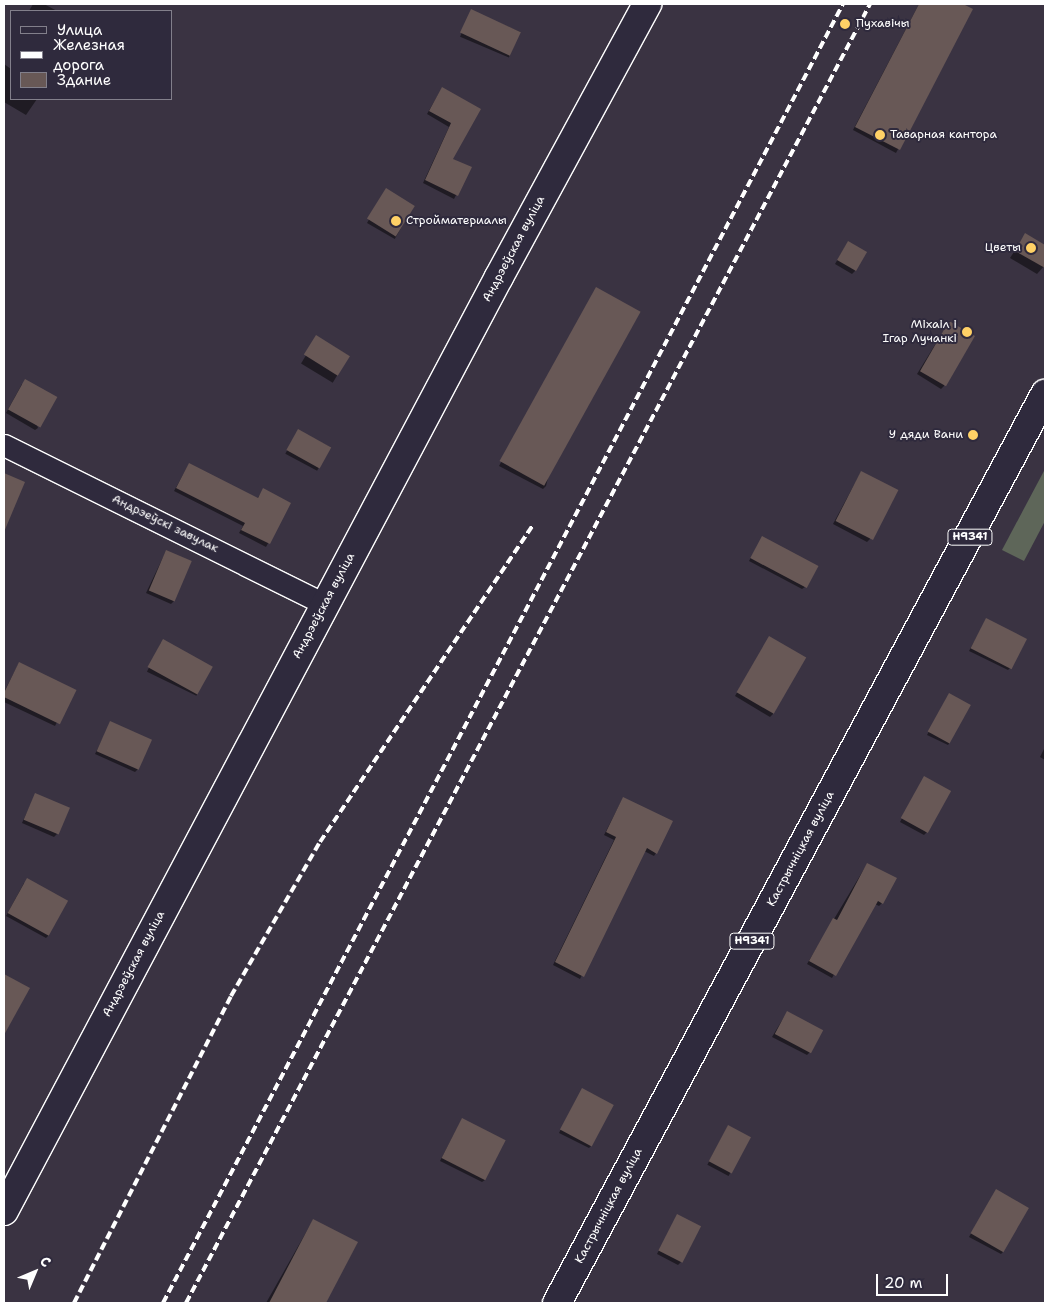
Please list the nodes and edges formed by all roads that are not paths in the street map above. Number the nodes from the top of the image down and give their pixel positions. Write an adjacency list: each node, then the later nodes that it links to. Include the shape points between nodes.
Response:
1 (647, 4): 4 (main road, Андрэеўская вуліца)
2 (1045, 394): 6 (main road, Кастрычніцкая вуліца / Н9341)
3 (4, 445): 4 (street, Андрэеўскі завулак)
4 (325, 604): 5 (main road, Андрэеўская вуліца)
5 (4, 1211)
6 (557, 1303)

